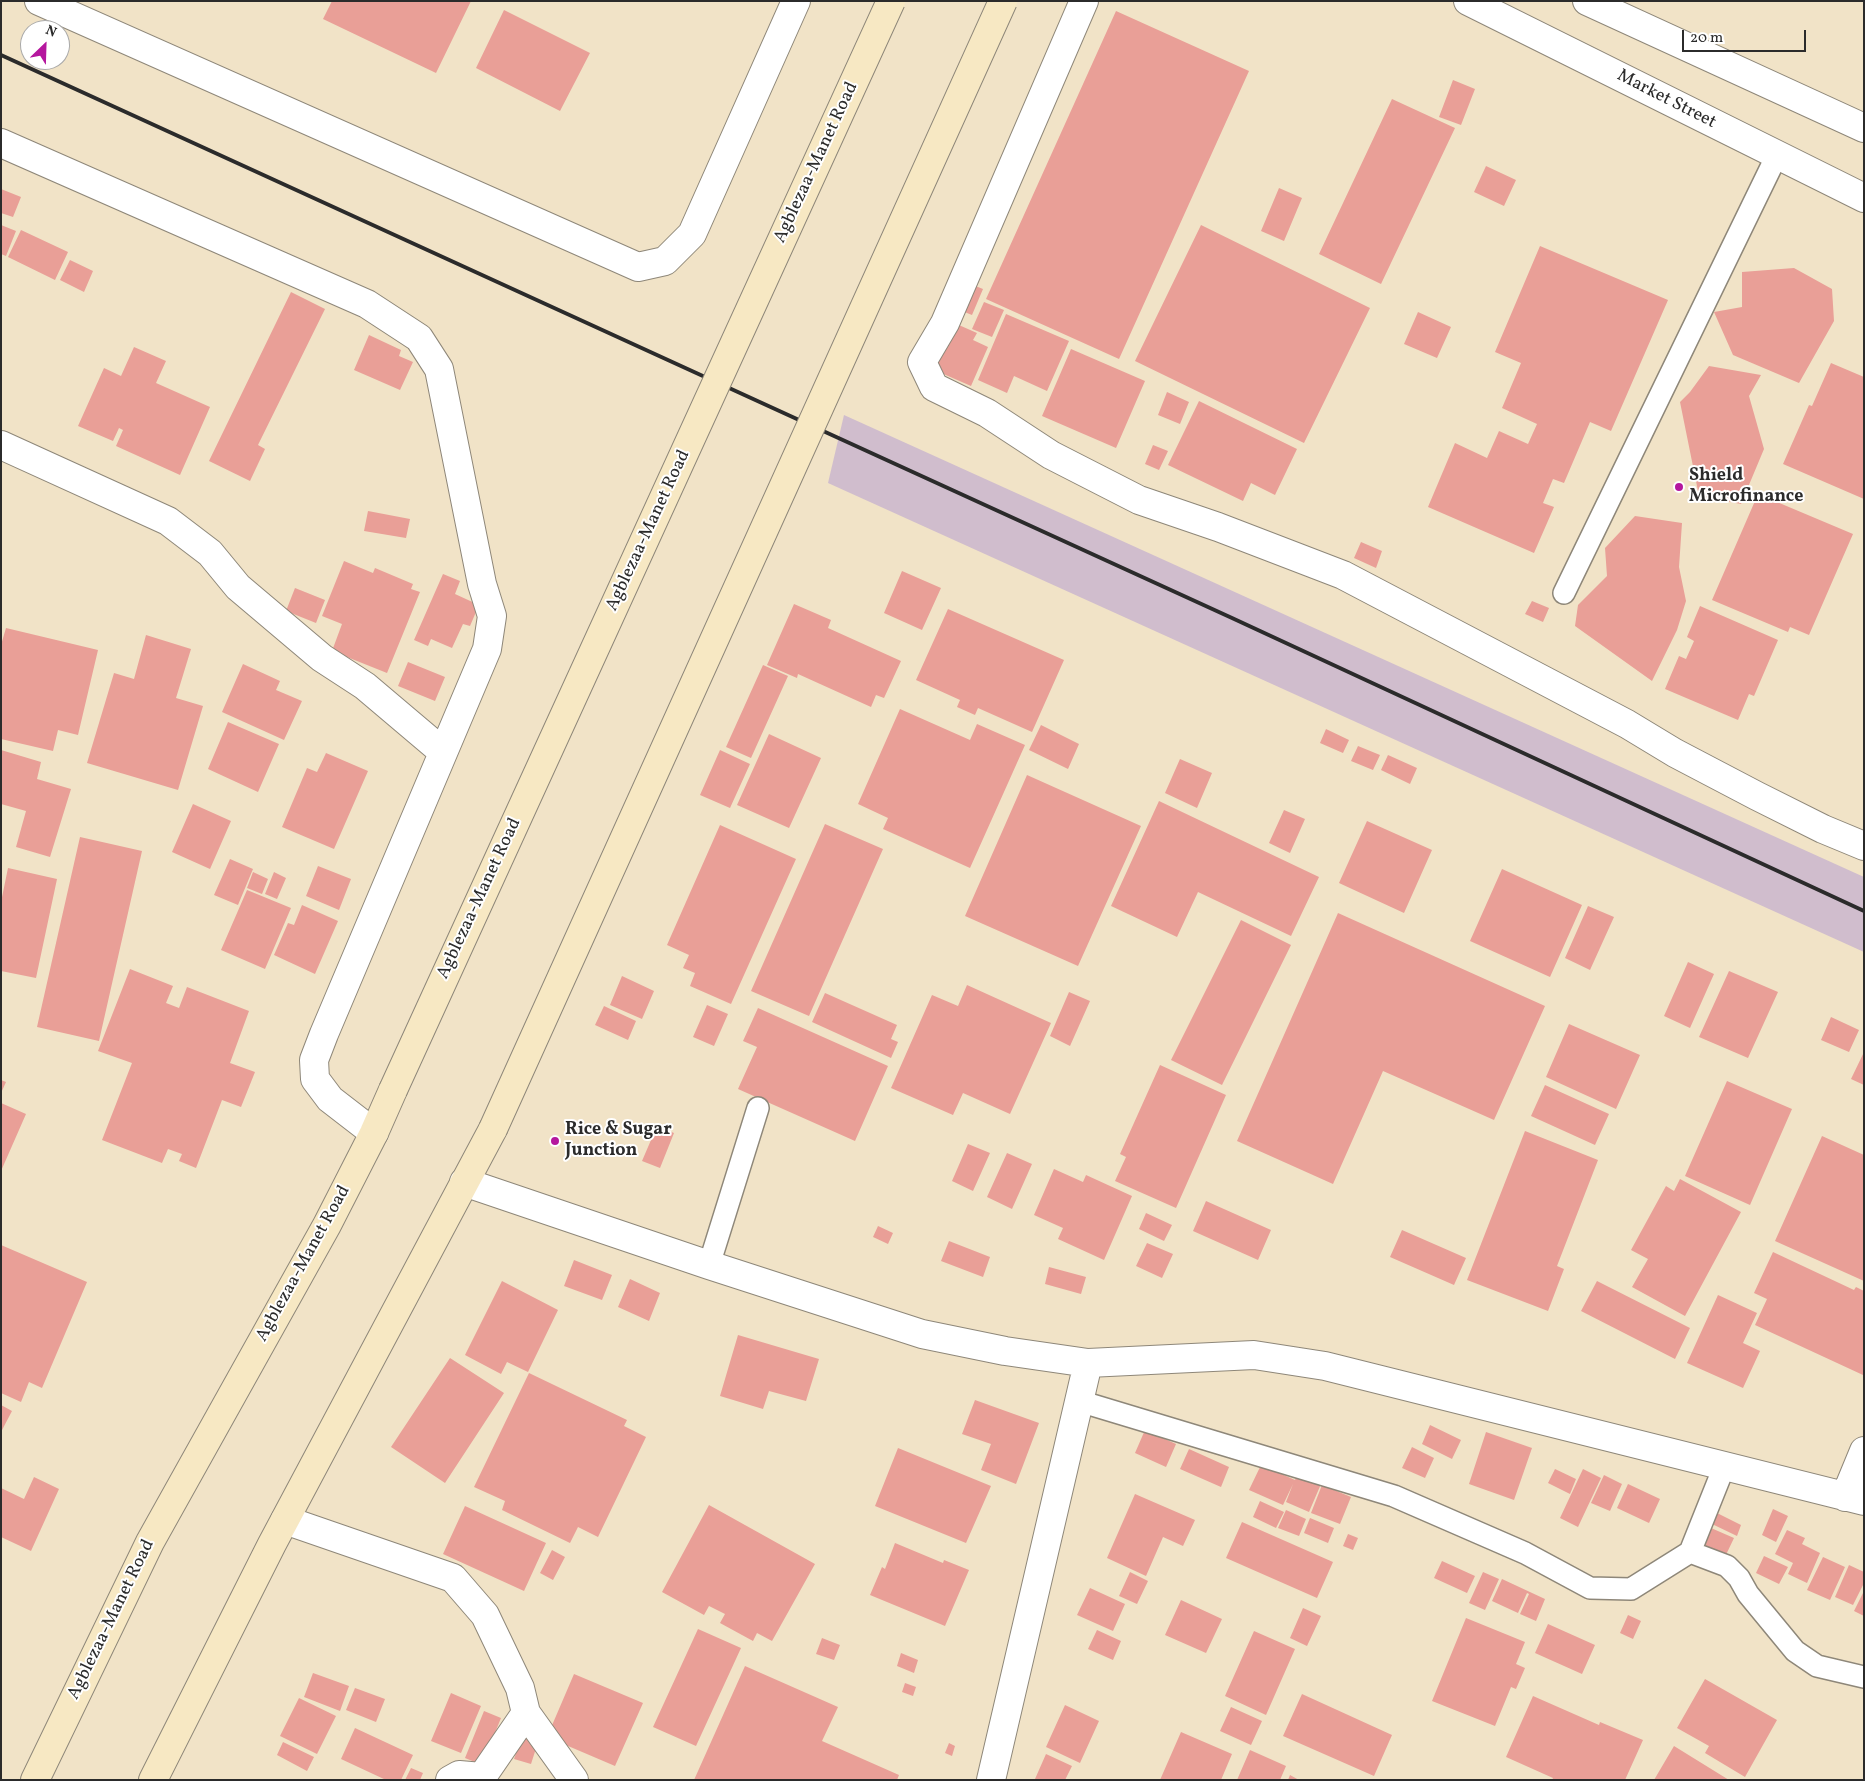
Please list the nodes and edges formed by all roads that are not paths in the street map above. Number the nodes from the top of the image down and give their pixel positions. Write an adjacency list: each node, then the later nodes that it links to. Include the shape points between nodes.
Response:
1 (39, 1): 2 (street, via 638,268 665,261 692,234)
2 (796, 1)
3 (891, 1): 17 (main road, Agblezaa-Manet Road, bridge)
4 (1003, 1): 18 (main road, bridge, via 493,1128)
5 (1084, 1): 15 (street, via 945,323 922,362 934,387 987,413 1052,455 1139,500 1343,575 1757,796)
6 (1468, 1): 10 (street, Market Street)
7 (1587, 1): 8 (street)
8 (1864, 128)
9 (1, 143): 14 (street, via 367,304 420,338 439,369 482,584 492,616 487,649)
10 (1777, 155): 11 (street, Market Street); 13 (lane)
11 (1864, 198)
12 (1, 445): 14 (street, via 168,521 210,553 238,587 322,658 365,686)
13 (1564, 593)
14 (443, 752): 17 (street, via 314,1060 315,1079 330,1099)
15 (1864, 846)
16 (758, 1108): 19 (lane)
17 (374, 1133): 29 (main road, Agblezaa-Manet Road, via 327,1226 150,1542)
18 (464, 1182): 19 (street); 25 (main road)
19 (709, 1265): 20 (street, via 922,1334 1005,1351)
20 (1088, 1362): 21 (street); 23 (street, via 1254,1356 1325,1366)
21 (1079, 1401): 26 (lane, via 1394,1496 1525,1553 1590,1588 1630,1589); 33 (street)
22 (1864, 1451): 24 (street)
23 (1724, 1467): 24 (street); 26 (lane)
24 (1854, 1499)
25 (285, 1520): 28 (street, via 453,1578 485,1615 520,1688); 30 (main road)
26 (1690, 1552): 27 (lane, via 1727,1566 1740,1578 1748,1594 1795,1651 1817,1666)
27 (1864, 1677)
28 (526, 1713): 31 (street, via 482,1776 459,1775); 32 (street)
29 (34, 1780)
30 (153, 1780)
31 (450, 1780)
32 (574, 1780)
33 (991, 1780)

